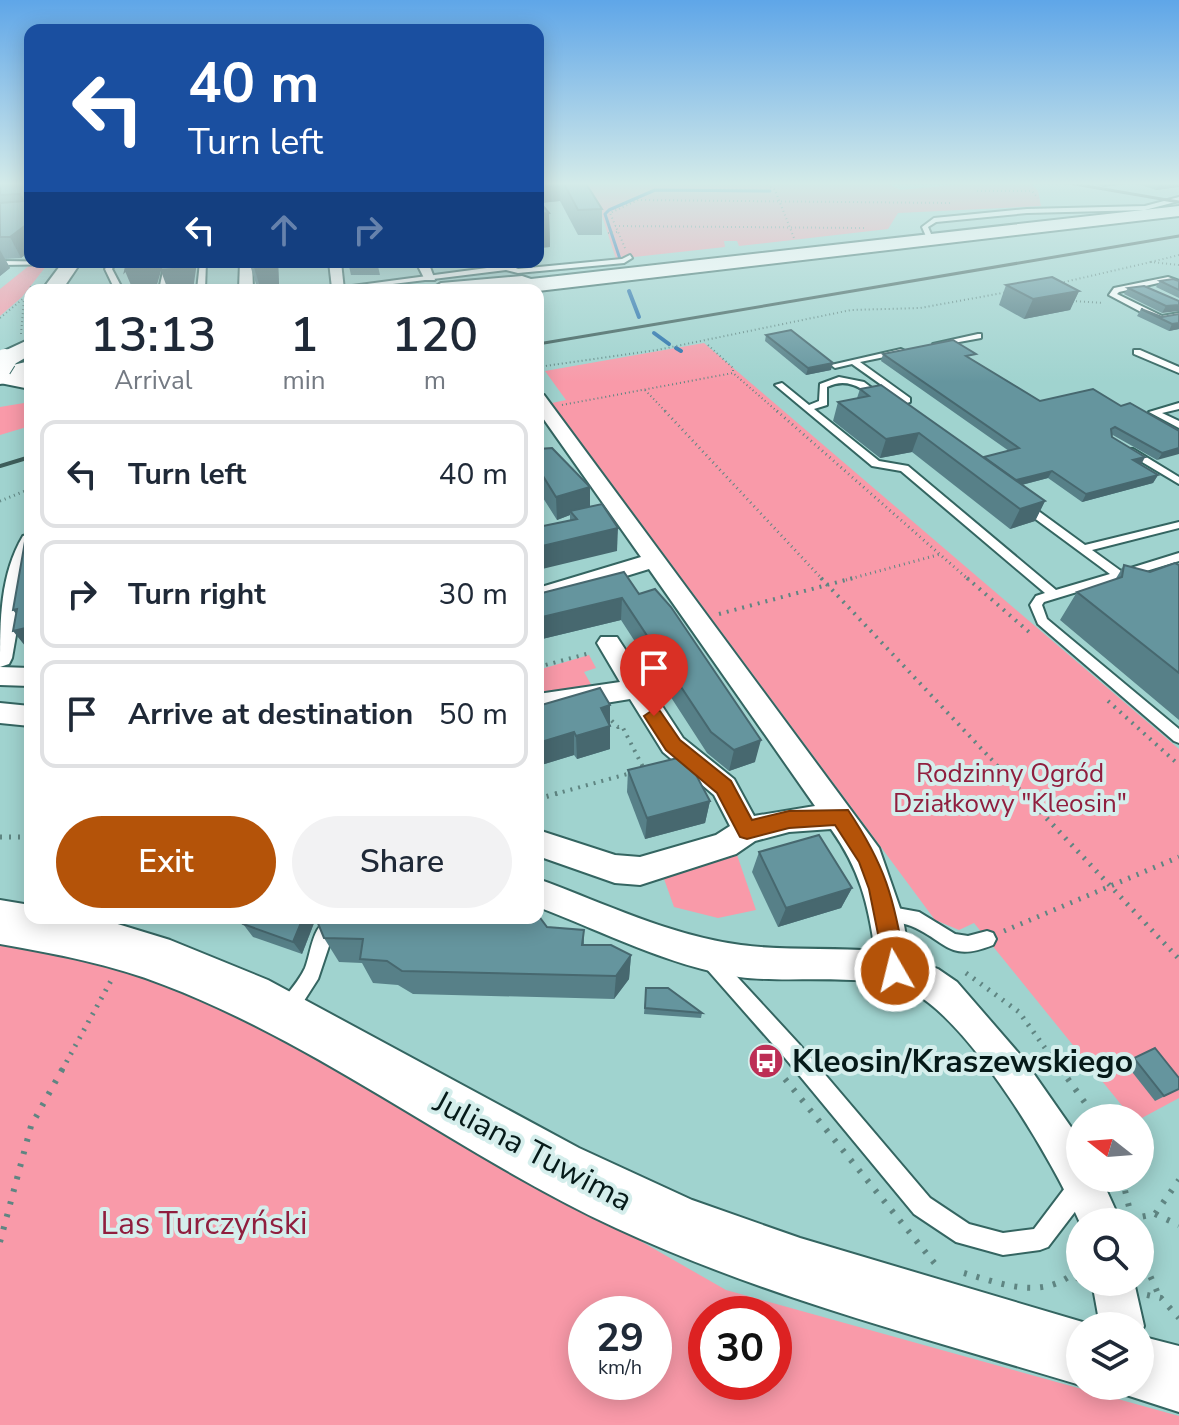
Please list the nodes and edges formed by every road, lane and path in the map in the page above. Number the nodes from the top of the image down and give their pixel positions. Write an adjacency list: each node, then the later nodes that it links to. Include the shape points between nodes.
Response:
1 (625, 248): 5 (path)
2 (830, 248): 13 (main road)
3 (955, 248): 22 (main road)
4 (1179, 255): 6 (path)
5 (630, 257): 12 (lane)
6 (1151, 262): 9 (path); 14 (path)
7 (0, 263): 8 (lane)
8 (24, 263)
9 (1179, 265)
10 (46, 268): 15 (path)
11 (493, 268): 16 (lane)
12 (516, 268)
13 (666, 271): 16 (main road); 17 (main road)
14 (1057, 283)
15 (33, 284)
16 (436, 284)
17 (544, 284)
18 (1179, 284): 19 (lane, via 1168,279)
19 (1139, 285): 21 (lane); 26 (lane, via 1113,295)
20 (1016, 290): 38 (path, via 920,308 851,310 657,350)
21 (1152, 291)
22 (544, 295)
23 (24, 298): 28 (path)
24 (1067, 300): 26 (path)
25 (24, 301): 36 (path)
26 (1129, 304): 27 (lane, via 1161,319)
27 (1179, 315)
28 (0, 318)
29 (978, 336): 31 (lane)
30 (708, 345): 40 (path)
31 (931, 345)
32 (915, 348): 35 (lane)
33 (1137, 352): 39 (lane)
34 (822, 355): 37 (lane)
35 (853, 361): 37 (lane); 44 (lane)
36 (14, 364)
37 (835, 365): 41 (lane)
38 (544, 366)
39 (1179, 370)
40 (733, 373): 43 (path); 63 (path)
41 (857, 381): 46 (lane); 48 (lane, via 830,382 823,386 824,403)
42 (779, 385): 48 (lane)
43 (645, 390): 45 (path); 69 (path)
44 (907, 400)
45 (544, 404)
46 (891, 405)
47 (1179, 406): 50 (lane, via 1154,412)
48 (807, 408): 71 (lane, via 876,464 904,468)
49 (544, 409): 51 (street)
50 (1179, 425)
51 (559, 433): 52 (street); 58 (street)
52 (544, 434)
53 (1126, 448): 54 (lane)
54 (1179, 481)
55 (24, 491): 57 (path)
56 (1017, 500): 62 (lane)
57 (0, 501)
58 (623, 513): 59 (street); 65 (street)
59 (594, 520)
60 (1179, 525): 62 (lane)
61 (24, 548): 75 (street, via 18,557)
62 (1081, 549): 67 (lane)
63 (941, 554): 69 (path); 73 (path)
64 (1179, 557): 66 (lane)
65 (655, 560): 70 (street); 72 (street)
66 (1146, 567): 67 (lane); 68 (lane)
67 (1118, 574): 71 (lane)
68 (1157, 575)
69 (828, 585): 72 (path); 96 (path)
70 (544, 594)
71 (1054, 595): 85 (lane, via 1036,605 1042,621)
72 (698, 621): 90 (street)
73 (1036, 638)
74 (610, 645): 76 (path); 79 (street)
75 (0, 658)
76 (544, 665)
77 (0, 676): 78 (street)
78 (24, 677)
79 (637, 689): 80 (street); 86 (street, via 673,745)
80 (576, 698): 82 (street); 88 (path, via 602,709 622,726)
81 (1108, 701): 87 (path)
82 (544, 703)
83 (0, 713): 84 (street)
84 (24, 715)
85 (1179, 737)
86 (687, 757): 88 (path); 91 (street, via 724,787)
87 (1179, 765)
88 (644, 769): 89 (path)
89 (544, 797)
90 (841, 816): 91 (street, via 789,820); 98 (street, via 868,857)
91 (747, 831): 94 (street, via 725,845 640,871 615,869)
92 (0, 837): 93 (path)
93 (24, 837)
94 (544, 845)
95 (1179, 857): 96 (path)
96 (1110, 885): 101 (path); 104 (path)
97 (544, 895): 103 (street)
98 (886, 914): 101 (lane, via 913,918 952,942); 105 (street)
99 (0, 922): 102 (street, Juliana Tuwima)
100 (359, 924): 106 (lane, via 333,925 324,935 312,973)
101 (987, 939)
102 (130, 947): 106 (street, Juliana Tuwima, via 191,969); 113 (path, via 31,1126)
103 (702, 953): 105 (street, via 740,961); 110 (lane, via 922,1206 964,1234 1003,1244 1040,1239)
104 (1179, 959)
105 (895, 971): 108 (street, via 924,980 964,1011)
106 (284, 1014): 119 (street, Juliana Tuwima, via 637,1208 825,1277)
107 (780, 1072): 115 (path)
108 (1066, 1149)
109 (1179, 1180): 111 (path)
110 (1081, 1192)
111 (1155, 1214): 112 (path)
112 (1179, 1225)
113 (0, 1242)
114 (921, 1263): 115 (path)
115 (936, 1266): 116 (path, via 1033,1288)
116 (1066, 1280)
117 (1154, 1283): 118 (path)
118 (1161, 1298)
119 (1066, 1348)
120 (1154, 1373): 121 (street)
121 (1179, 1379)

